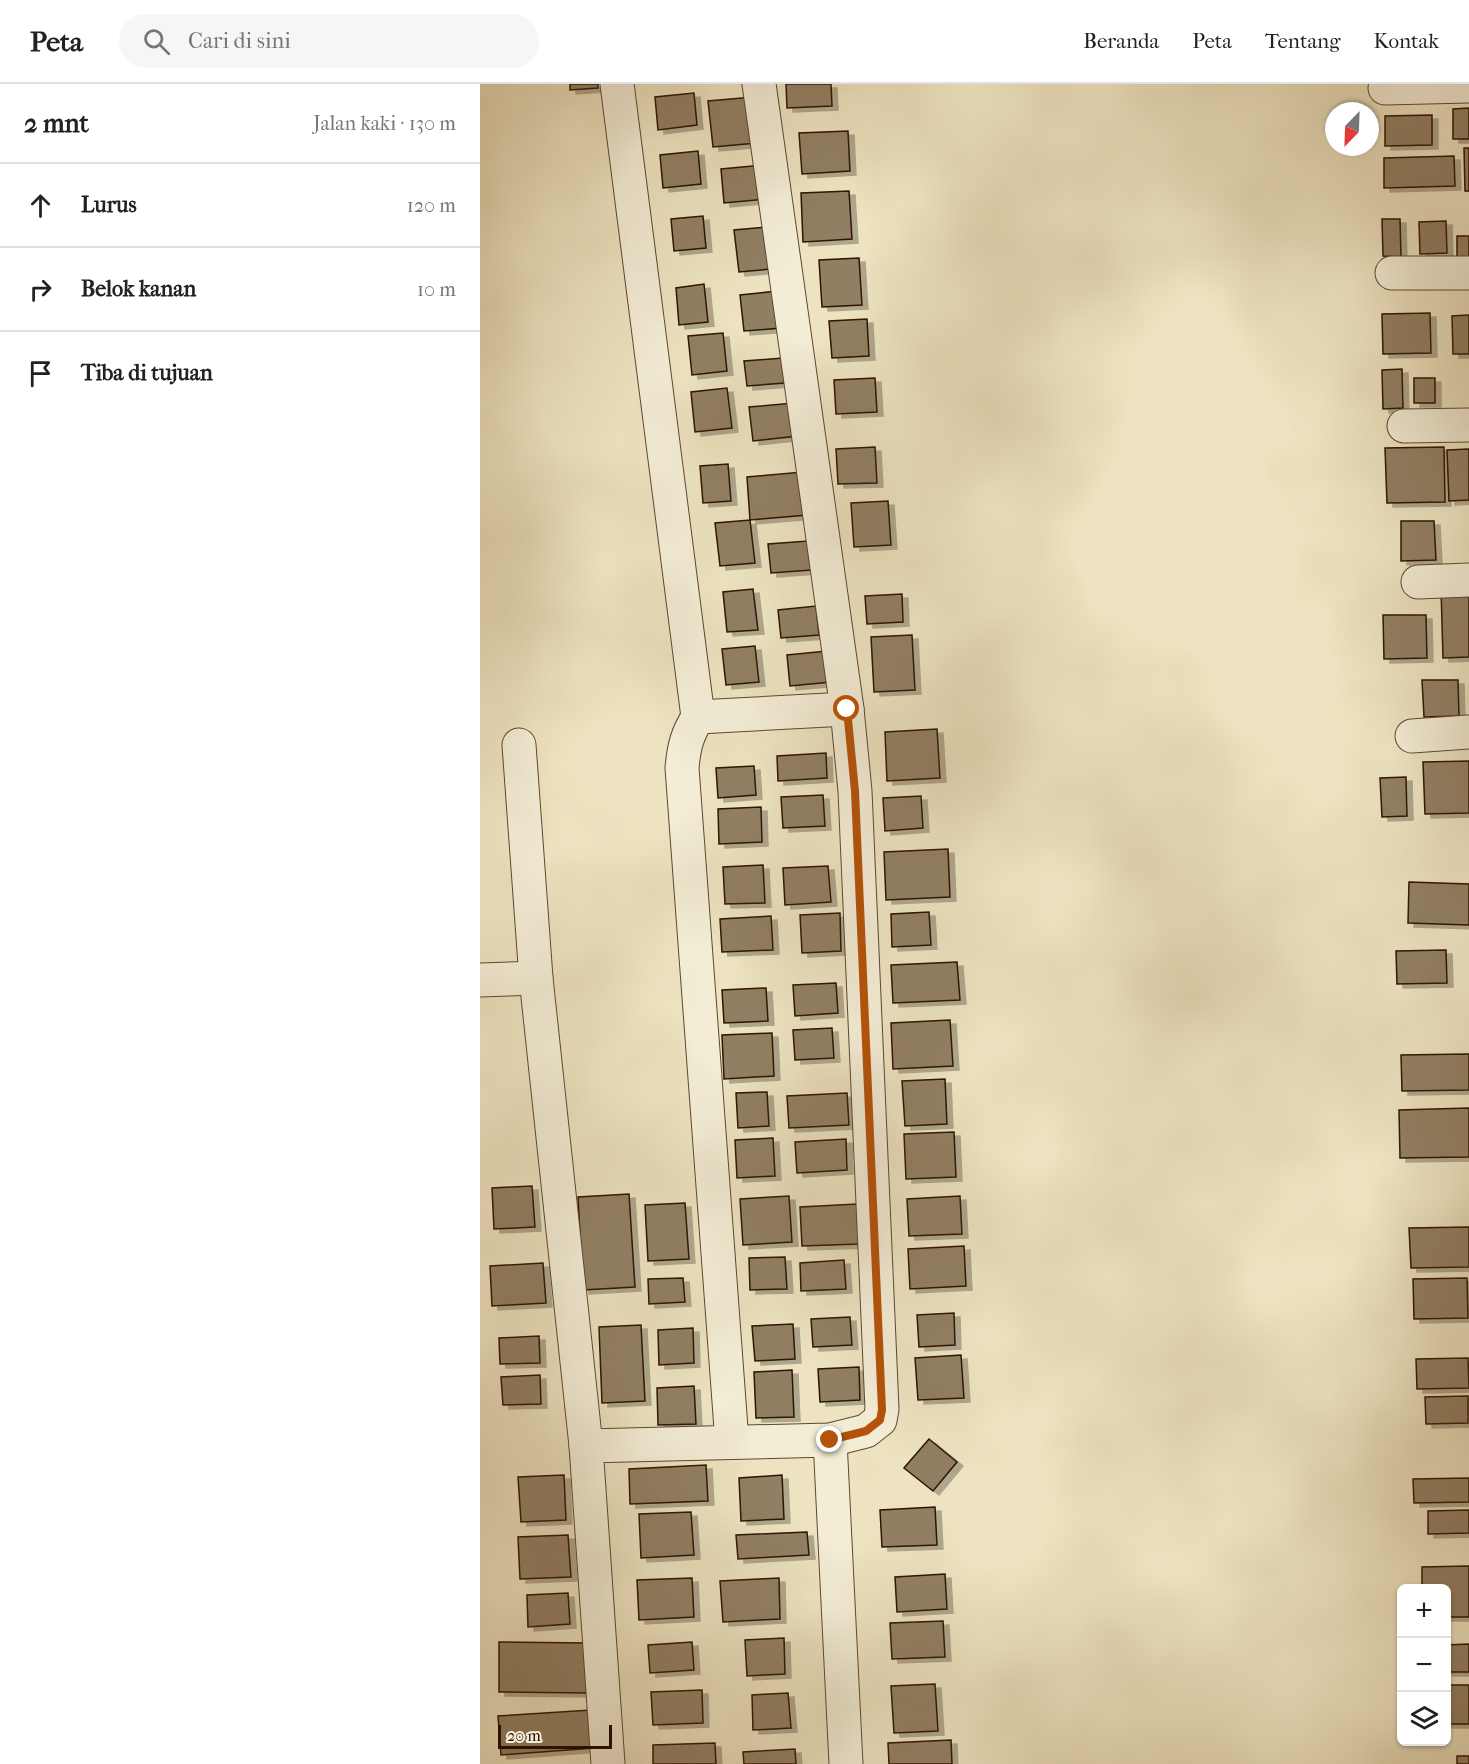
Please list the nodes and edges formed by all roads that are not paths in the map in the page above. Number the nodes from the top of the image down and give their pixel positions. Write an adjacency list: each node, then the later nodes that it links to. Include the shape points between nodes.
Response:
1 (617, 84): 12 (street)
2 (759, 84): 11 (street)
3 (1469, 86): 4 (street)
4 (1385, 88)
5 (1392, 273): 6 (street)
6 (1469, 273)
7 (1469, 425): 8 (street)
8 (1404, 426)
9 (1469, 580): 10 (street)
10 (1418, 582)
11 (847, 709): 12 (street); 18 (street, via 855,791 882,1410 880,1420 866,1431)
12 (699, 717): 19 (street, via 688,732 682,768)
13 (1469, 732): 14 (street)
14 (1412, 736)
15 (519, 745): 16 (street)
16 (536, 978): 17 (street); 20 (street)
17 (480, 980)
18 (830, 1440): 19 (street); 22 (street)
19 (732, 1442): 20 (street)
20 (586, 1446): 21 (street)
21 (608, 1764)
22 (846, 1764)

